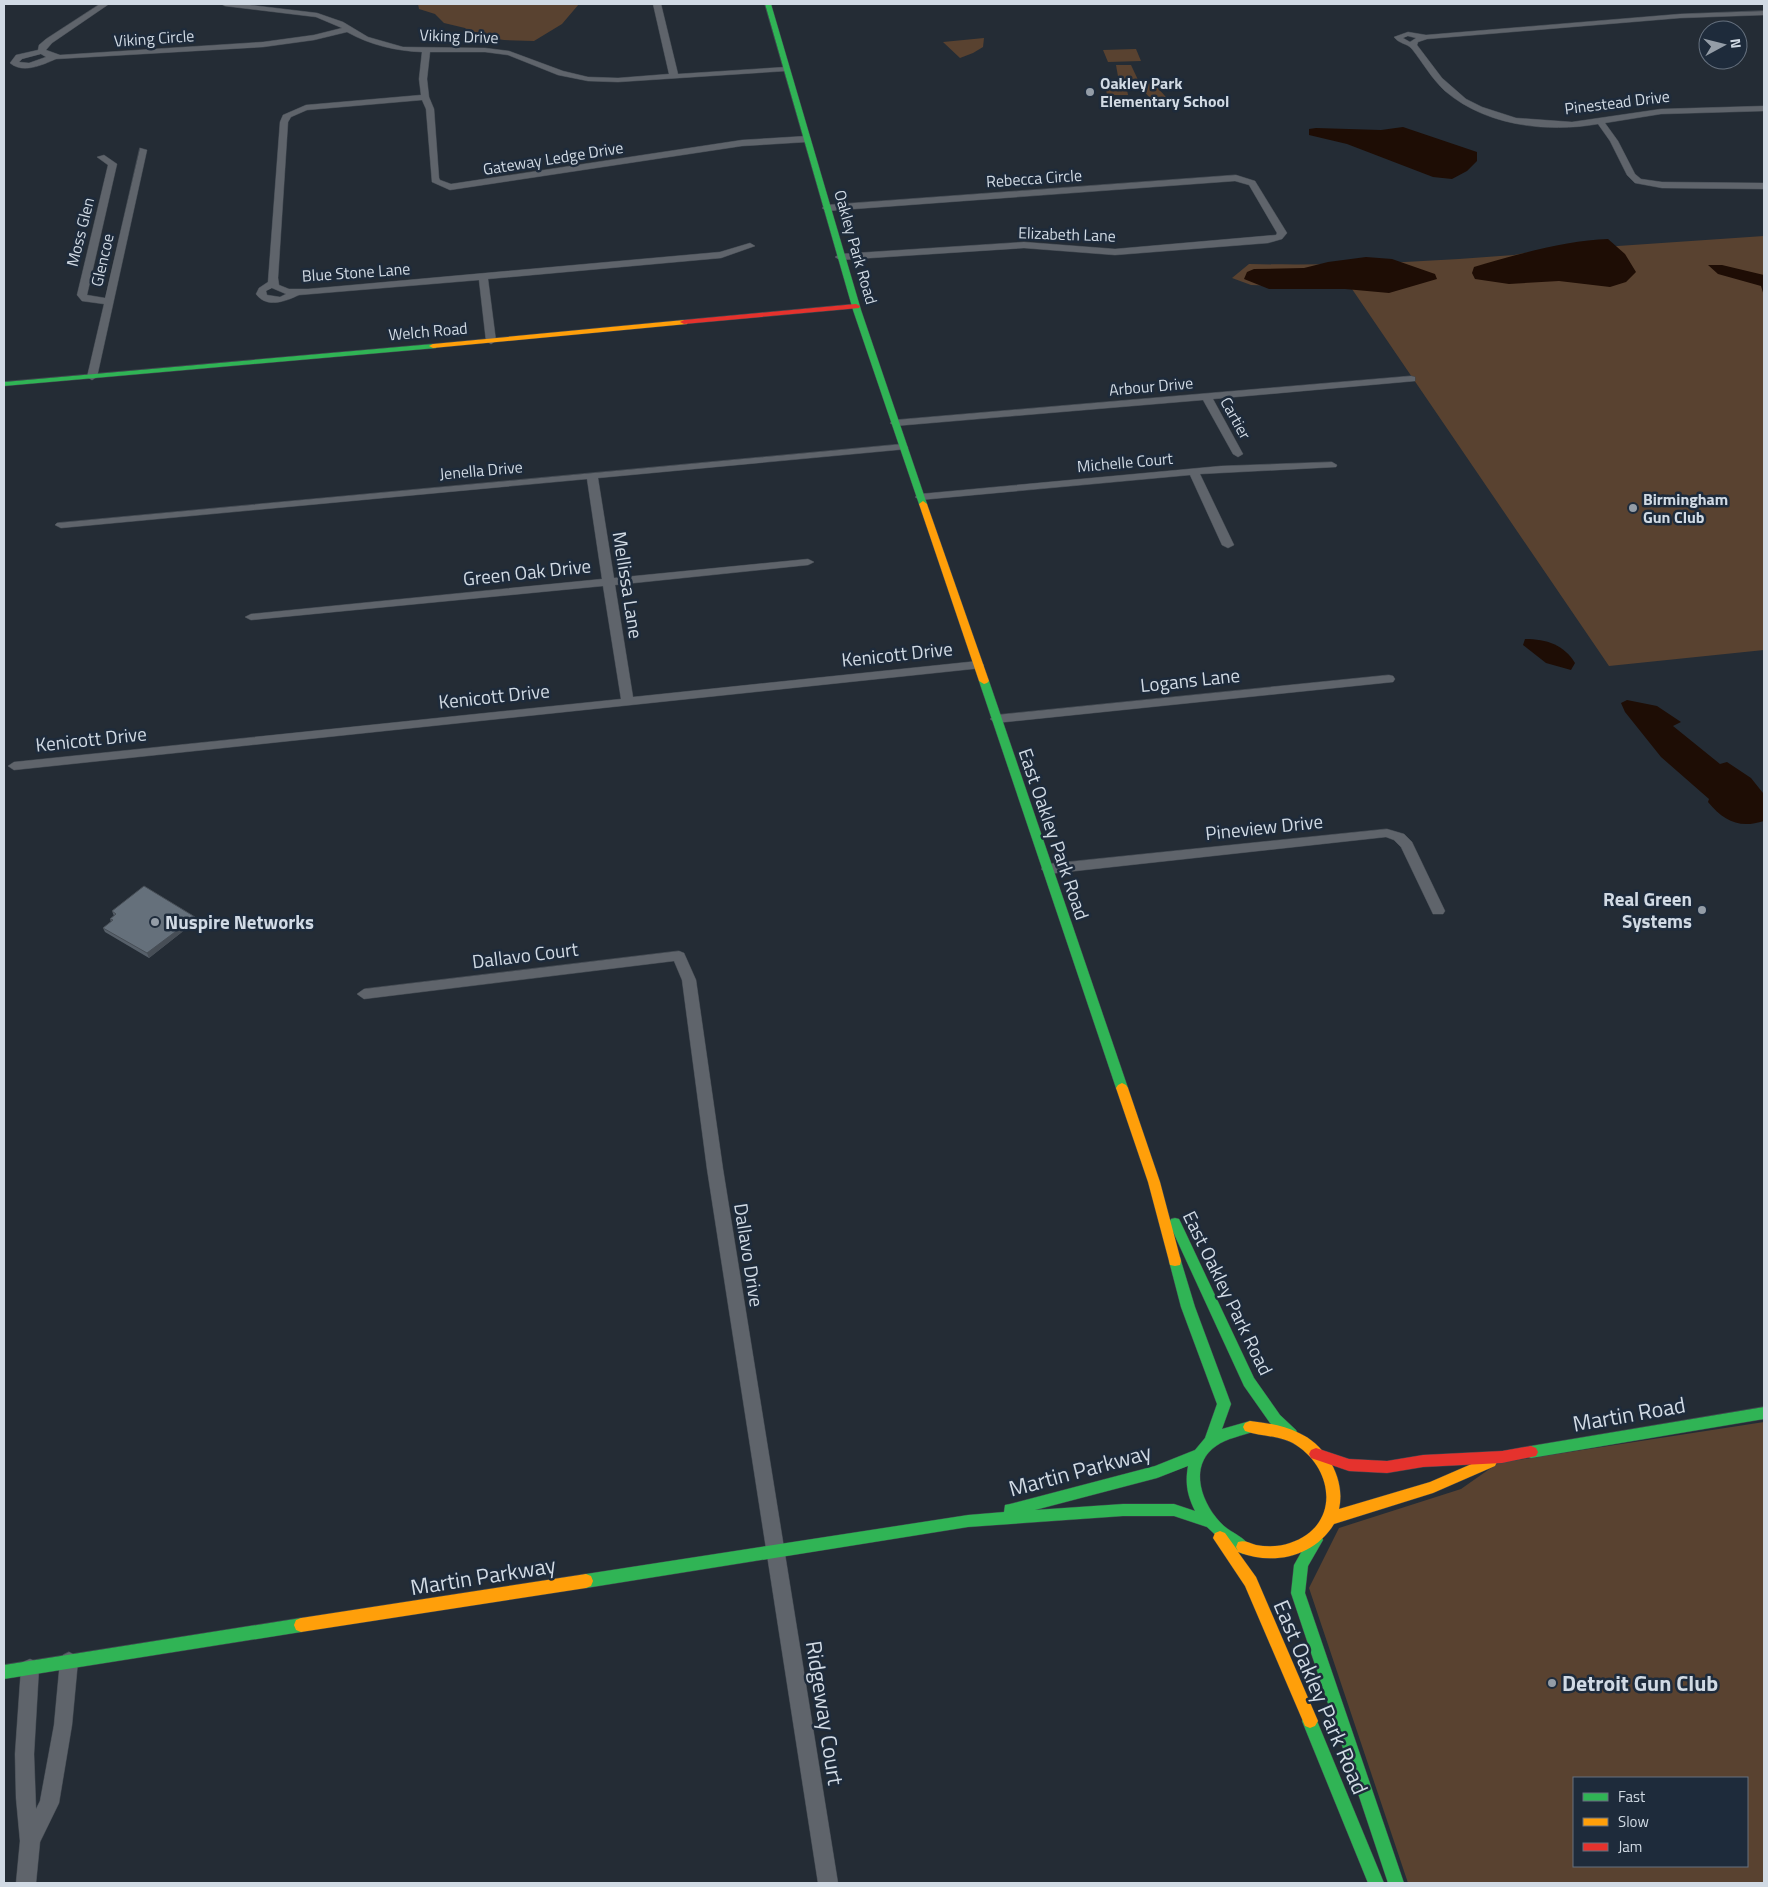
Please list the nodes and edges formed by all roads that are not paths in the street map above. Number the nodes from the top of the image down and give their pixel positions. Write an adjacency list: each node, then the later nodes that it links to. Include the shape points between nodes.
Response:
1 (105, 4): 9 (street, Viking Circle, via 49,41)
2 (225, 4): 6 (street, Viking Drive, via 310,13 330,19)
3 (658, 4): 13 (street)
4 (768, 4): 12 (street, Oakley Park Road)
5 (1764, 14): 7 (street, via 1680,16)
6 (348, 30): 10 (street, Viking Drive, via 378,44); 11 (street, Viking Circle, via 295,42)
7 (1426, 37): 8 (street); 8 (street, via 1402,35 1399,40)
8 (1414, 43): 16 (street, Pinestead Drive, via 1449,90 1483,111 1520,122 1566,124)
9 (42, 51): 11 (street, Viking Circle); 11 (street, via 19,57 14,63 32,65)
10 (426, 51): 13 (street, Viking Drive, via 472,49 509,53 561,73 588,79); 14 (street, Gateway Ledge Drive)
11 (53, 56)
12 (786, 68): 13 (street, Viking Drive); 17 (street, Oakley Park Road)
13 (674, 76)
14 (425, 97): 17 (street, Gateway Ledge Drive, via 430,109 434,178 436,182 450,187 742,144); 26 (street, Blue Stone Lane, via 306,108 287,115)
15 (1764, 108): 16 (street, Pinestead Drive, via 1679,110)
16 (1600, 120): 21 (street, via 1631,175 1638,181 1662,185)
17 (807, 138): 22 (street, Oakley Park Road)
18 (143, 150): 28 (street, Glencoe)
19 (101, 156): 28 (street, Moss Glen, via 113,164 82,295 85,299)
20 (1244, 179): 22 (street, Rebecca Circle); 24 (street, Elizabeth Lane, via 1252,182 1282,234 1279,237 1115,252 1024,245)
21 (1764, 186)
22 (827, 208): 24 (street, Oakley Park Road)
23 (750, 246): 25 (street, Blue Stone Lane, via 721,255)
24 (840, 257): 29 (street, Oakley Park Road)
25 (483, 277): 27 (street, Blue Stone Lane); 30 (street)
26 (273, 283): 27 (street, Blue Stone Lane, via 282,291); 27 (street, via 262,290 264,298 281,300)
27 (297, 292)
28 (108, 301): 31 (street, Glencoe)
29 (856, 306): 30 (street, Welch Road); 35 (street, Oakley Park Road)
30 (491, 341): 31 (street, Welch Road)
31 (92, 377): 33 (street, Welch Road)
32 (1411, 379): 34 (street, Arbour Drive)
33 (4, 384)
34 (1207, 397): 35 (street, Arbour Drive); 37 (street, Cartier)
35 (894, 423): 36 (street, Oakley Park Road)
36 (903, 447): 40 (street, Jenella Drive); 41 (street, Oakley Park Road)
37 (1238, 454)
38 (1332, 465): 39 (street, Michelle Court)
39 (1194, 472): 41 (street, Michelle Court); 43 (street)
40 (592, 476): 42 (street, Jenella Drive); 45 (street, Mellissa Lane)
41 (920, 497): 47 (street, East Oakley Park Road)
42 (61, 525)
43 (1228, 545)
44 (808, 562): 45 (street, Green Oak Drive)
45 (608, 582): 46 (street, Green Oak Drive); 49 (street, Mellissa Lane)
46 (251, 616)
47 (978, 665): 49 (street, Kenicott Drive); 50 (street, East Oakley Park Road)
48 (1389, 679): 50 (street, Logans Lane)
49 (627, 700): 51 (street, Kenicott Drive)
50 (996, 719): 52 (street, East Oakley Park Road)
51 (14, 766)
52 (1048, 869): 53 (street, Pineview Drive, via 1387,833 1399,837 1407,846); 56 (street, East Oakley Park Road)
53 (1438, 911)
54 (684, 967): 55 (street, Dallavo Court, via 679,956 659,957); 68 (street, Dallavo Drive, via 689,980 715,1169)
55 (364, 994)
56 (1154, 1182): 58 (street, East Oakley Park Road, via 1249,1382 1275,1419); 59 (street, East Oakley Park Road, via 1188,1306 1224,1404)
57 (1764, 1413): 62 (street, Martin Road)
58 (1296, 1438): 59 (street, via 1273,1429 1250,1427 1228,1432); 61 (street)
59 (1210, 1443): 60 (street)
60 (1200, 1454): 64 (street, Martin Parkway, via 1157,1472); 65 (street, via 1192,1487 1196,1504)
61 (1316, 1454): 62 (street, Martin Road, via 1350,1465 1387,1468 1423,1461); 63 (street, via 1333,1485 1335,1502)
62 (1502, 1457): 63 (street, Martin Road, via 1432,1487)
63 (1331, 1518): 67 (street)
64 (968, 1521): 65 (street, Martin Parkway, via 1123,1510 1174,1510); 68 (street, Martin Parkway)
65 (1206, 1521): 66 (street)
66 (1217, 1533): 67 (street, via 1236,1545 1280,1553 1301,1548); 75 (street, East Oakley Park Road, via 1251,1582)
67 (1318, 1537): 76 (street, East Oakley Park Road, via 1301,1565 1298,1593)
68 (776, 1550): 69 (street, Martin Parkway); 74 (street, Ridgeway Court)
69 (69, 1662): 70 (street, Martin Parkway); 72 (street, via 63,1725 49,1803)
70 (30, 1668): 71 (street, Martin Parkway); 72 (street, via 24,1731 26,1814)
71 (4, 1672)
72 (30, 1841): 73 (street)
73 (26, 1883)
74 (828, 1883)
75 (1376, 1883)
76 (1396, 1883)

